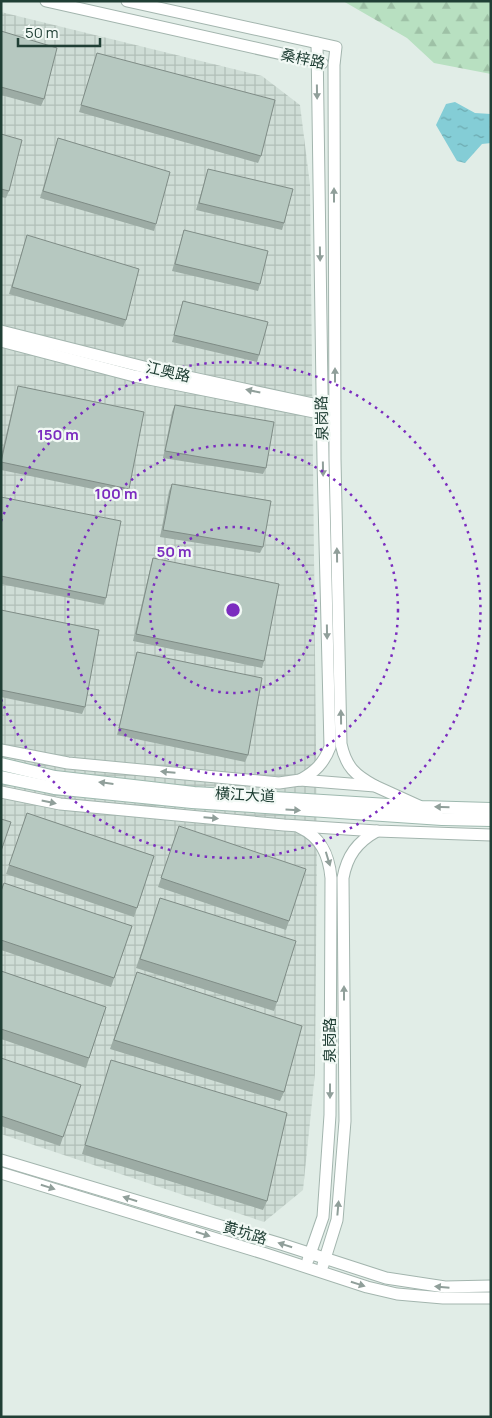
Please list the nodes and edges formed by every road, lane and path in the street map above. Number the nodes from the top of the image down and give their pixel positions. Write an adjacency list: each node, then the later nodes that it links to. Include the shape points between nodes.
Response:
1 (46, 1): 4 (street, 桑梓路)
2 (127, 1): 3 (street, 桑梓路)
3 (317, 43): 4 (street, 泉岗路); 5 (street, 桑梓路, via 336,48)
4 (316, 62): 5 (street, 桑梓路); 8 (street, 泉岗路, one-way to 8)
5 (334, 65): 9 (street, 泉岗路, one-way to 5)
6 (1, 331): 8 (street, 江奥路, one-way to 6)
7 (1, 341): 8 (street, 江奥路, via 134,376)
8 (322, 410): 9 (street, 江奥路); 10 (street, 泉岗路, one-way to 10)
9 (335, 411): 10 (street, 泉岗路, one-way to 9)
10 (336, 744): 14 (street, 泉岗路, via 318,768); 16 (street, 泉岗路, via 352,770)
11 (1, 750): 15 (street, one-way to 11, via 68,763)
12 (1, 764): 18 (main road, 横江大道, one-way to 12, via 55,776)
13 (1, 777): 18 (main road, 横江大道, via 54,788)
14 (300, 780): 15 (street); 16 (street)
15 (265, 782): 18 (street)
16 (375, 786): 19 (street)
17 (1, 792): 23 (street, one-way to 23, via 60,804)
18 (267, 802): 19 (main road, 横江大道); 21 (main road, 横江大道, one-way to 21); 23 (street)
19 (421, 807): 20 (main road, 横江大道, one-way to 19)
20 (491, 808)
21 (408, 817): 22 (main road, 横江大道); 26 (street)
22 (491, 820)
23 (269, 823): 24 (street)
24 (295, 826): 25 (street); 28 (street, 泉岗路, one-way to 28, via 309,832 324,848)
25 (377, 831): 26 (street); 29 (street, 泉岗路, via 353,851)
26 (408, 832): 27 (street)
27 (491, 835)
28 (331, 878): 29 (street); 32 (street, 泉岗路, one-way to 32, via 330,1115 323,1217)
29 (343, 878): 33 (street, 泉岗路, one-way to 29, via 337,1220 345,1121)
30 (1, 1160): 32 (street, 黄坑路, one-way to 30)
31 (1, 1173): 34 (street, 黄坑路, one-way to 34)
32 (310, 1254): 33 (street, 黄坑路); 34 (street, 泉岗路)
33 (326, 1259): 35 (street, 泉岗路); 36 (street, 黄坑路, one-way to 33, via 445,1288 386,1278)
34 (305, 1266): 35 (street, 黄坑路)
35 (321, 1272): 37 (street, 黄坑路, one-way to 37, via 397,1294)
36 (491, 1286)
37 (491, 1298)

